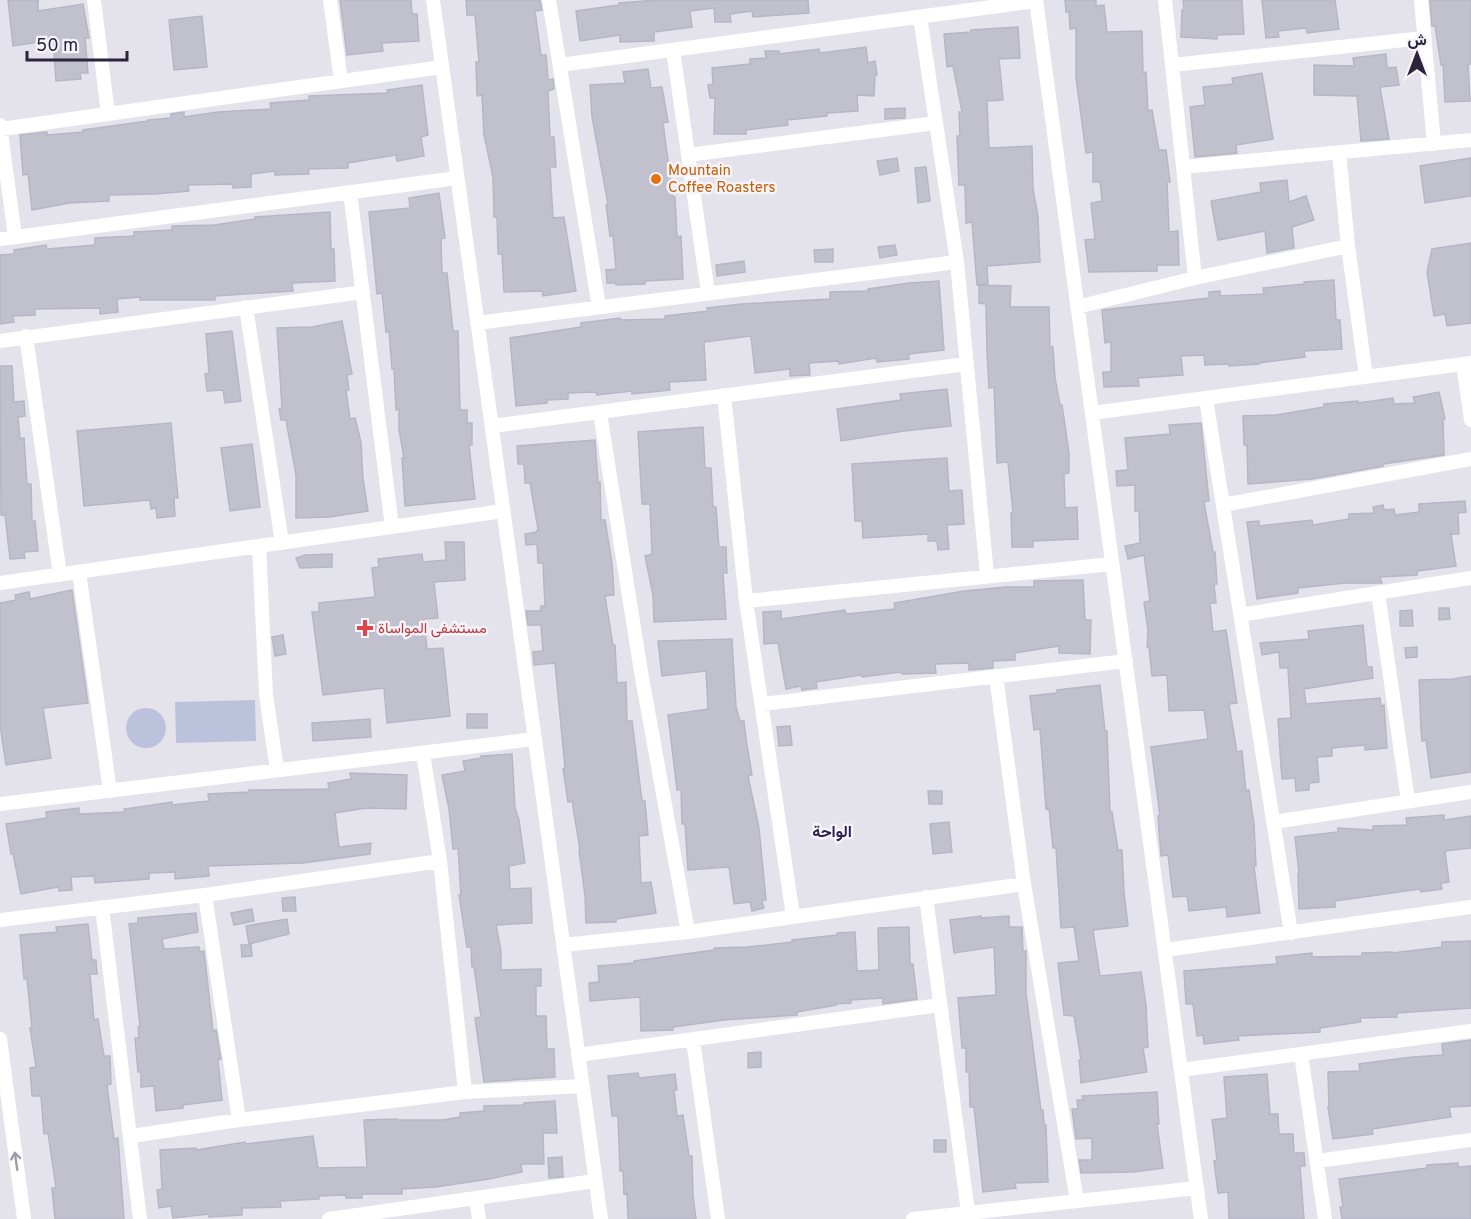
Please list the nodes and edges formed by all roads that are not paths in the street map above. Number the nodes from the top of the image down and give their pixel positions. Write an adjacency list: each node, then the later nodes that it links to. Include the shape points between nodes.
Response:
1 (94, 0): 15 (street)
2 (330, 0): 14 (street)
3 (433, 0): 13 (street)
4 (549, 0): 11 (street)
5 (1165, 0): 12 (street)
6 (1421, 0): 9 (street)
7 (1036, 1): 8 (street); 34 (street)
8 (920, 17): 10 (street); 16 (street)
9 (1424, 38): 12 (street); 19 (street)
10 (674, 50): 11 (street); 21 (street)
11 (560, 65): 33 (street)
12 (1172, 66): 22 (street)
13 (442, 67): 14 (street); 23 (street)
14 (341, 81): 15 (street)
15 (108, 114): 17 (street)
16 (936, 123): 21 (street); 28 (street)
17 (0, 127): 25 (street)
18 (1471, 140): 19 (street)
19 (1434, 144): 20 (street)
20 (1339, 153): 22 (street); 27 (street)
21 (688, 154): 31 (street)
22 (1183, 167): 29 (street)
23 (458, 178): 24 (street); 35 (street)
24 (350, 192): 25 (street); 30 (street)
25 (15, 237): 26 (street)
26 (0, 239)
27 (1348, 246): 29 (street); 40 (street)
28 (957, 261): 31 (street); 38 (street)
29 (1195, 278): 34 (street)
30 (363, 292): 32 (street); 50 (street)
31 (708, 293): 33 (street)
32 (246, 307): 36 (street); 51 (street)
33 (599, 307): 35 (street)
34 (1077, 307): 44 (street)
35 (477, 323): 46 (street)
36 (26, 336): 37 (street); 55 (street)
37 (0, 340)
38 (966, 364): 41 (street); 56 (street)
39 (1467, 364): 40 (street); 45 (street)
40 (1366, 377): 42 (street)
41 (724, 395): 43 (street); 60 (street)
42 (1206, 399): 44 (street); 48 (street)
43 (600, 413): 46 (street); 81 (street)
44 (1092, 413): 53 (street)
45 (1471, 420)
46 (492, 426): 49 (street)
47 (1471, 459): 48 (street)
48 (1223, 505): 61 (street)
49 (503, 511): 50 (street); 65 (street)
50 (392, 527): 51 (street)
51 (282, 543): 52 (street)
52 (259, 546): 54 (street); 67 (street, via 266,695)
53 (1112, 564): 56 (street); 62 (street)
54 (79, 572): 55 (street); 68 (street)
55 (60, 575): 58 (street)
56 (987, 575): 60 (street)
57 (1471, 578): 59 (street)
58 (0, 583)
59 (1378, 592): 61 (street); 70 (street)
60 (746, 601): 64 (street)
61 (1240, 615): 72 (street)
62 (1126, 661): 63 (street); 84 (street)
63 (996, 676): 64 (street); 74 (street)
64 (762, 704): 79 (street)
65 (535, 739): 66 (street); 83 (street)
66 (423, 753): 67 (street); 73 (street)
67 (277, 770): 68 (street)
68 (110, 791): 71 (street)
69 (1471, 792): 70 (street)
70 (1408, 801): 72 (street)
71 (0, 804)
72 (1274, 822): 82 (street)
73 (440, 861): 75 (street); 93 (street)
74 (1024, 884): 76 (street); 101 (street)
75 (205, 895): 77 (street); 94 (street)
76 (926, 897): 79 (street); 85 (street)
77 (102, 907): 80 (street); 95 (street)
78 (1471, 907): 82 (street)
79 (793, 916): 81 (street)
80 (0, 920)
81 (688, 932): 83 (street)
82 (1291, 933): 84 (street)
83 (563, 945): 90 (street)
84 (1165, 950): 91 (street)
85 (940, 1005): 88 (street); 102 (street)
86 (1471, 1032): 89 (street)
87 (0, 1039): 103 (street, one-way to 87)
88 (693, 1040): 90 (street); 108 (street)
89 (1301, 1054): 91 (street); 97 (street)
90 (578, 1055): 92 (street)
91 (1181, 1070): 99 (street)
92 (583, 1086): 93 (street); 98 (street)
93 (465, 1092): 94 (street)
94 (239, 1120): 95 (street)
95 (131, 1136): 104 (street)
96 (1471, 1140): 97 (street)
97 (1317, 1161): 111 (street)
98 (596, 1181): 100 (street); 107 (street)
99 (1197, 1188): 101 (street); 110 (street)
100 (476, 1198): 105 (street); 106 (street)
101 (1077, 1201): 102 (street)
102 (968, 1212): 109 (street)
103 (24, 1219)
104 (140, 1219)
105 (328, 1219)
106 (479, 1219)
107 (601, 1219)
108 (718, 1219)
109 (913, 1219)
110 (1202, 1219)
111 (1325, 1219)

